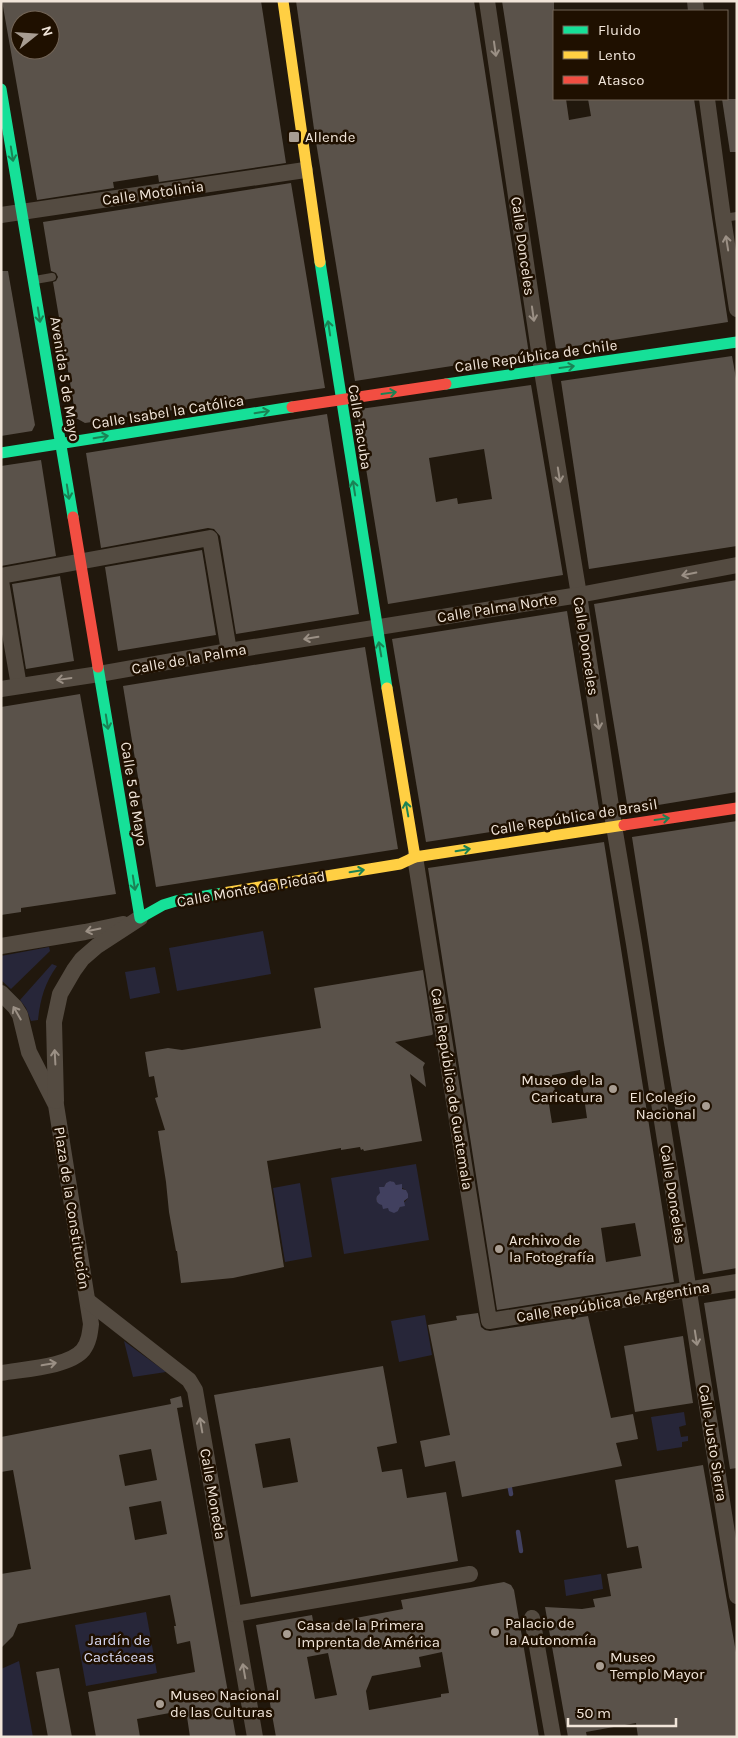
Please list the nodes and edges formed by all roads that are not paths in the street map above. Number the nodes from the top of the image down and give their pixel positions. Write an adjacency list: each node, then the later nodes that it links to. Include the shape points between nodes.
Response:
1 (283, 1): 5 (street, Calle Tacuba)
2 (488, 1): 13 (street, Calle Donceles, one-way to 13)
3 (1, 89): 6 (street, Avenida 5 de Mayo, one-way to 6)
4 (707, 100): 8 (street)
5 (305, 170): 6 (street, Calle Motolinia); 14 (street, Calle Tacuba, one-way to 5)
6 (22, 212): 7 (street, Calle Motolinia); 10 (street, Avenida 5 de Mayo)
7 (1, 216)
8 (730, 217): 11 (street, one-way to 8)
9 (52, 277): 10 (lane)
10 (33, 280): 15 (street, Avenida 5 de Mayo, one-way to 15)
11 (737, 309)
12 (737, 342): 13 (street, Calle República de Chile, one-way to 12)
13 (542, 371): 14 (street, Calle República de Chile, one-way to 13); 21 (street, Calle Donceles, one-way to 21)
14 (340, 399): 15 (street, Calle Isabel la Católica, one-way to 14); 22 (street, Calle Tacuba, one-way to 14)
15 (60, 444): 16 (street, Calle Isabel la Católica); 17 (street, Avenida 5 de Mayo, one-way to 17)
16 (1, 453)
17 (80, 561): 19 (street); 23 (street, via 210,538); 24 (street, Avenida 5 de Mayo)
18 (737, 565): 21 (street, Calle Palma Norte, one-way to 21)
19 (1, 576)
20 (1, 581): 25 (street)
21 (579, 595): 22 (street, Calle Palma Norte); 28 (street, Calle Donceles, one-way to 28)
22 (376, 628): 23 (street, Calle de la Palma, one-way to 23); 29 (street, Calle Tacuba, one-way to 22)
23 (230, 651): 24 (street, Calle de la Palma)
24 (99, 674): 25 (street, Calle de la Palma, one-way to 25); 30 (street, Calle 5 de Mayo, one-way to 30)
25 (18, 686): 26 (street, Calle de la Palma)
26 (1, 689)
27 (737, 808): 28 (street, Calle República de Brasil, one-way to 27)
28 (614, 826): 29 (street, Calle República de Brasil, one-way to 28); 35 (street, Calle Donceles)
29 (415, 857): 30 (street, Calle Monte de Piedad, one-way to 29, via 176,901 400,864); 37 (street, Calle República de Guatemala)
30 (140, 918): 31 (street, Calle Monte de Piedad, one-way to 31, via 85,932); 33 (street, one-way to 30, via 54,1022 60,994 82,959)
31 (1, 946)
32 (1, 994): 33 (street, Plaza de la Constitución, one-way to 32, via 29,1052 20,1015)
33 (56, 1105): 36 (street, Plaza de la Constitución)
34 (737, 1282): 35 (street, Calle República de Argentina)
35 (688, 1290): 37 (street, Calle República de Argentina); 40 (street, Calle Justo Sierra, one-way to 40)
36 (88, 1301): 38 (street, Plaza de la Constitución, one-way to 36, via 76,1357 89,1339); 41 (street, Calle Moneda, one-way to 36, via 195,1390 189,1380)
37 (489, 1321)
38 (1, 1373)
39 (470, 1574): 41 (street)
40 (737, 1596)
41 (234, 1614): 43 (street, Calle Moneda, one-way to 41)
42 (532, 1618): 44 (street)
43 (255, 1737)
44 (553, 1737)

